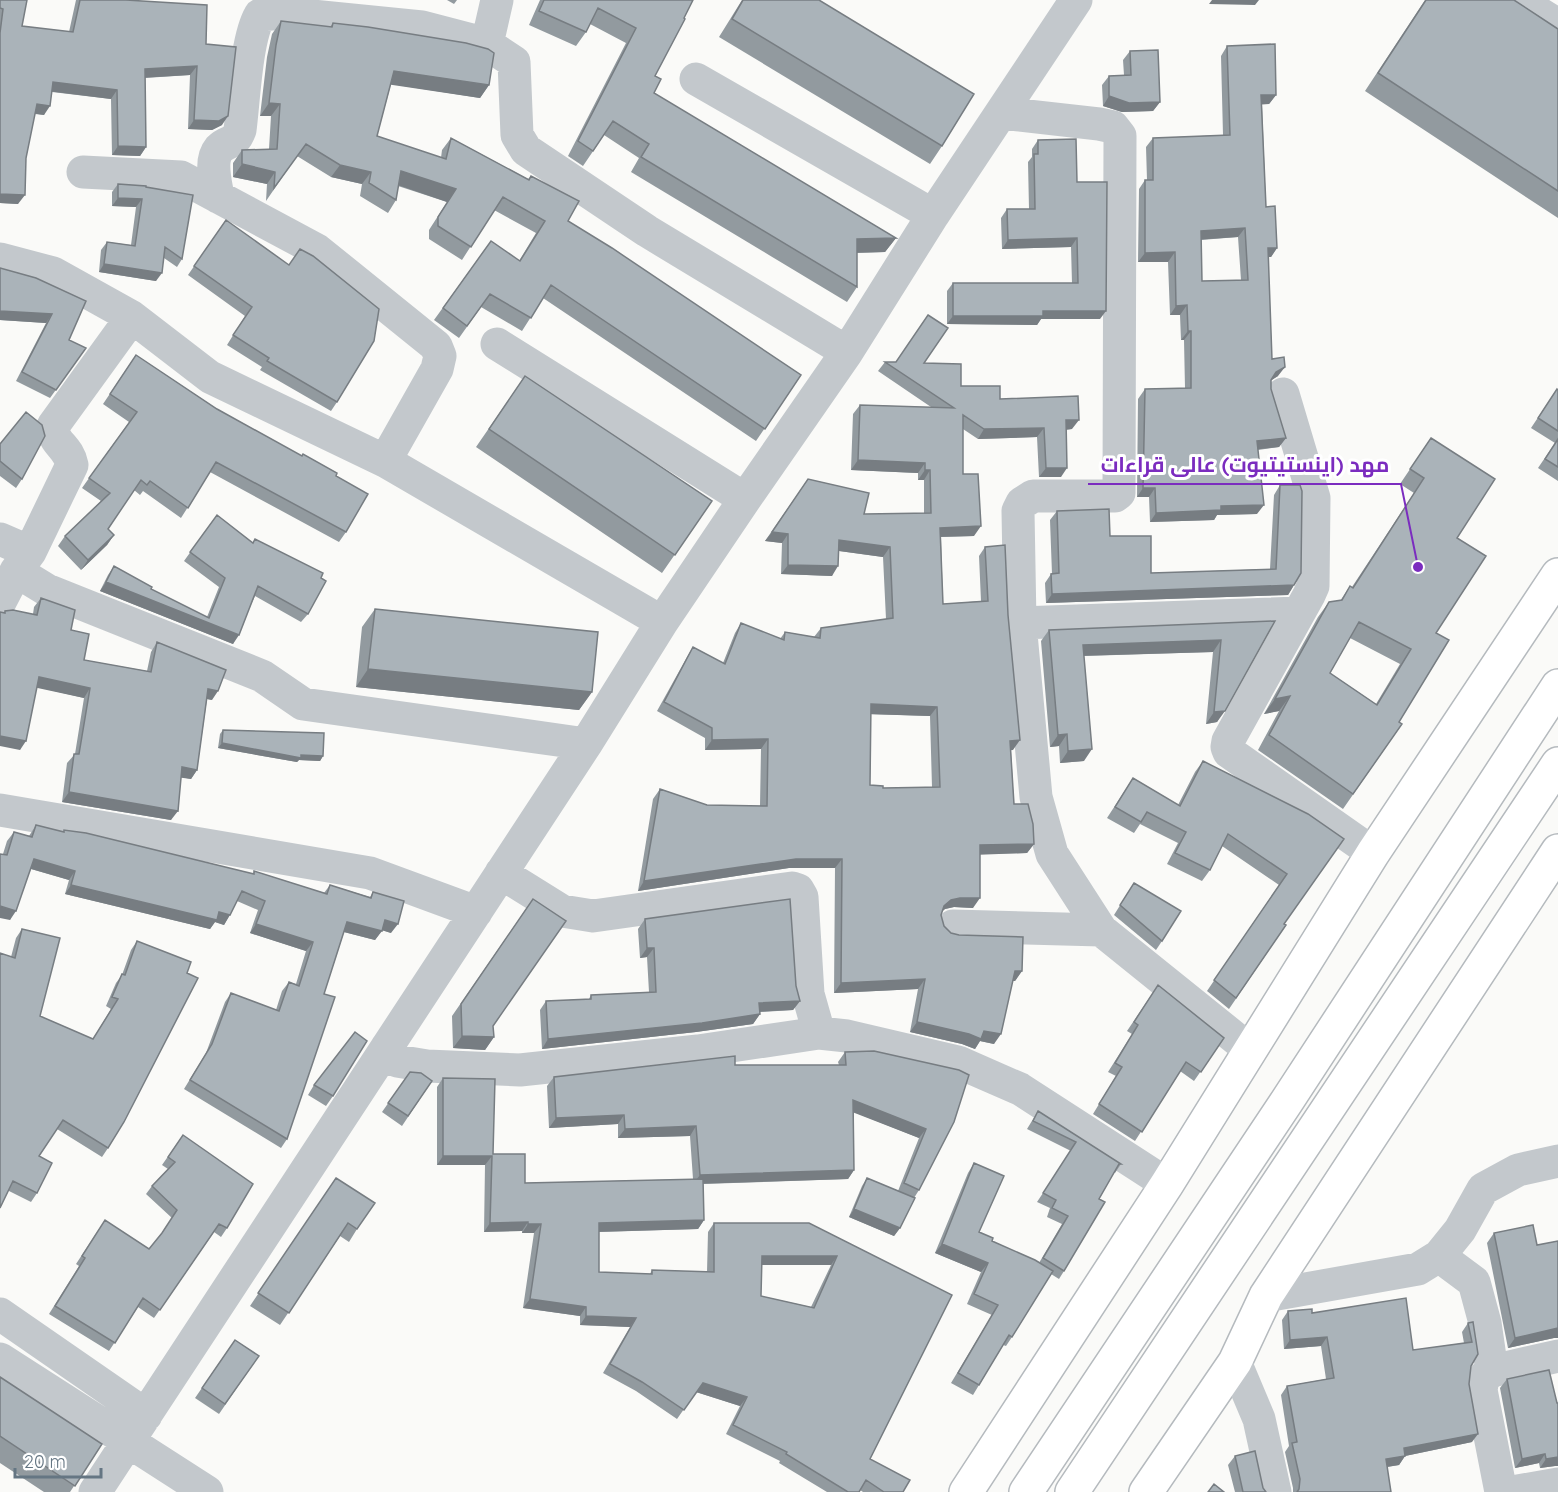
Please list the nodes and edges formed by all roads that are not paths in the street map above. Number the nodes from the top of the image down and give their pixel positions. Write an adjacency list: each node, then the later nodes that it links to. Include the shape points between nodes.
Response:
1 (497, 0): 5 (street)
2 (1076, 0): 7 (street)
3 (1518, 0): 4 (street)
4 (1558, 25)
5 (487, 44): 9 (street, via 422,27 283,13 260,15 251,41 240,130 236,139 219,150 214,161); 14 (street, via 514,62 517,135 526,150 647,231)
6 (696, 79): 10 (street)
7 (1001, 113): 10 (street); 24 (street, via 1099,124 1113,127 1119,136 1119,493 1033,496 1022,502 1018,511)
8 (83, 172): 9 (street, via 181,177)
9 (218, 197): 16 (street, via 317,250 436,346 440,356 437,369)
10 (933, 215): 14 (street)
11 (0, 259): 12 (street, via 53,273)
12 (132, 317): 16 (street, via 210,377); 19 (street, via 53,426 53,436 70,454 72,465)
13 (497, 344): 17 (street)
14 (847, 352): 17 (street)
15 (1283, 394): 22 (street, via 1314,498 1312,585)
16 (385, 461): 23 (street)
17 (745, 499): 23 (street)
18 (0, 538): 19 (street)
19 (23, 561): 21 (street); 26 (street, via 47,590 262,676 303,704)
20 (1558, 575): 30 (main road)
21 (0, 602)
22 (1299, 613): 24 (street); 30 (street, via 1227,747)
23 (663, 622): 26 (street)
24 (1020, 623): 34 (street, via 1036,797 1052,854)
25 (1558, 686): 53 (main road)
26 (586, 744): 31 (street)
27 (1558, 764): 54 (main road)
28 (0, 810): 32 (street, via 370,873)
29 (1558, 851): 41 (main road)
30 (1373, 853): 37 (main road)
31 (501, 873): 32 (street); 35 (street, via 562,911 593,916 798,890 802,897 808,994)
32 (476, 912): 36 (street)
33 (953, 926): 34 (street)
34 (1101, 930): 37 (street)
35 (819, 1033): 36 (street, via 698,1051 520,1070 417,1065 397,1061); 39 (street, via 958,1062 1020,1089)
36 (387, 1047): 47 (street)
37 (1250, 1050): 39 (main road)
38 (1558, 1161): 40 (street, via 1518,1170 1483,1189 1460,1230)
39 (1167, 1184): 52 (main road)
40 (1439, 1256): 41 (street, via 1418,1269); 46 (street, via 1474,1282)
41 (1266, 1296): 45 (main road)
42 (0, 1314): 47 (street)
43 (1558, 1356): 46 (street)
44 (0, 1359): 48 (street)
45 (1234, 1362): 55 (main road); 56 (street, via 1259,1419)
46 (1492, 1371): 57 (street, via 1483,1378 1481,1390)
47 (146, 1415): 48 (street)
48 (127, 1442): 50 (street); 51 (street)
49 (1558, 1484): 58 (street)
50 (94, 1492)
51 (207, 1492)
52 (966, 1492)
53 (1026, 1492)
54 (1072, 1492)
55 (1146, 1492)
56 (1275, 1492)
57 (1501, 1492)
58 (1512, 1492)

